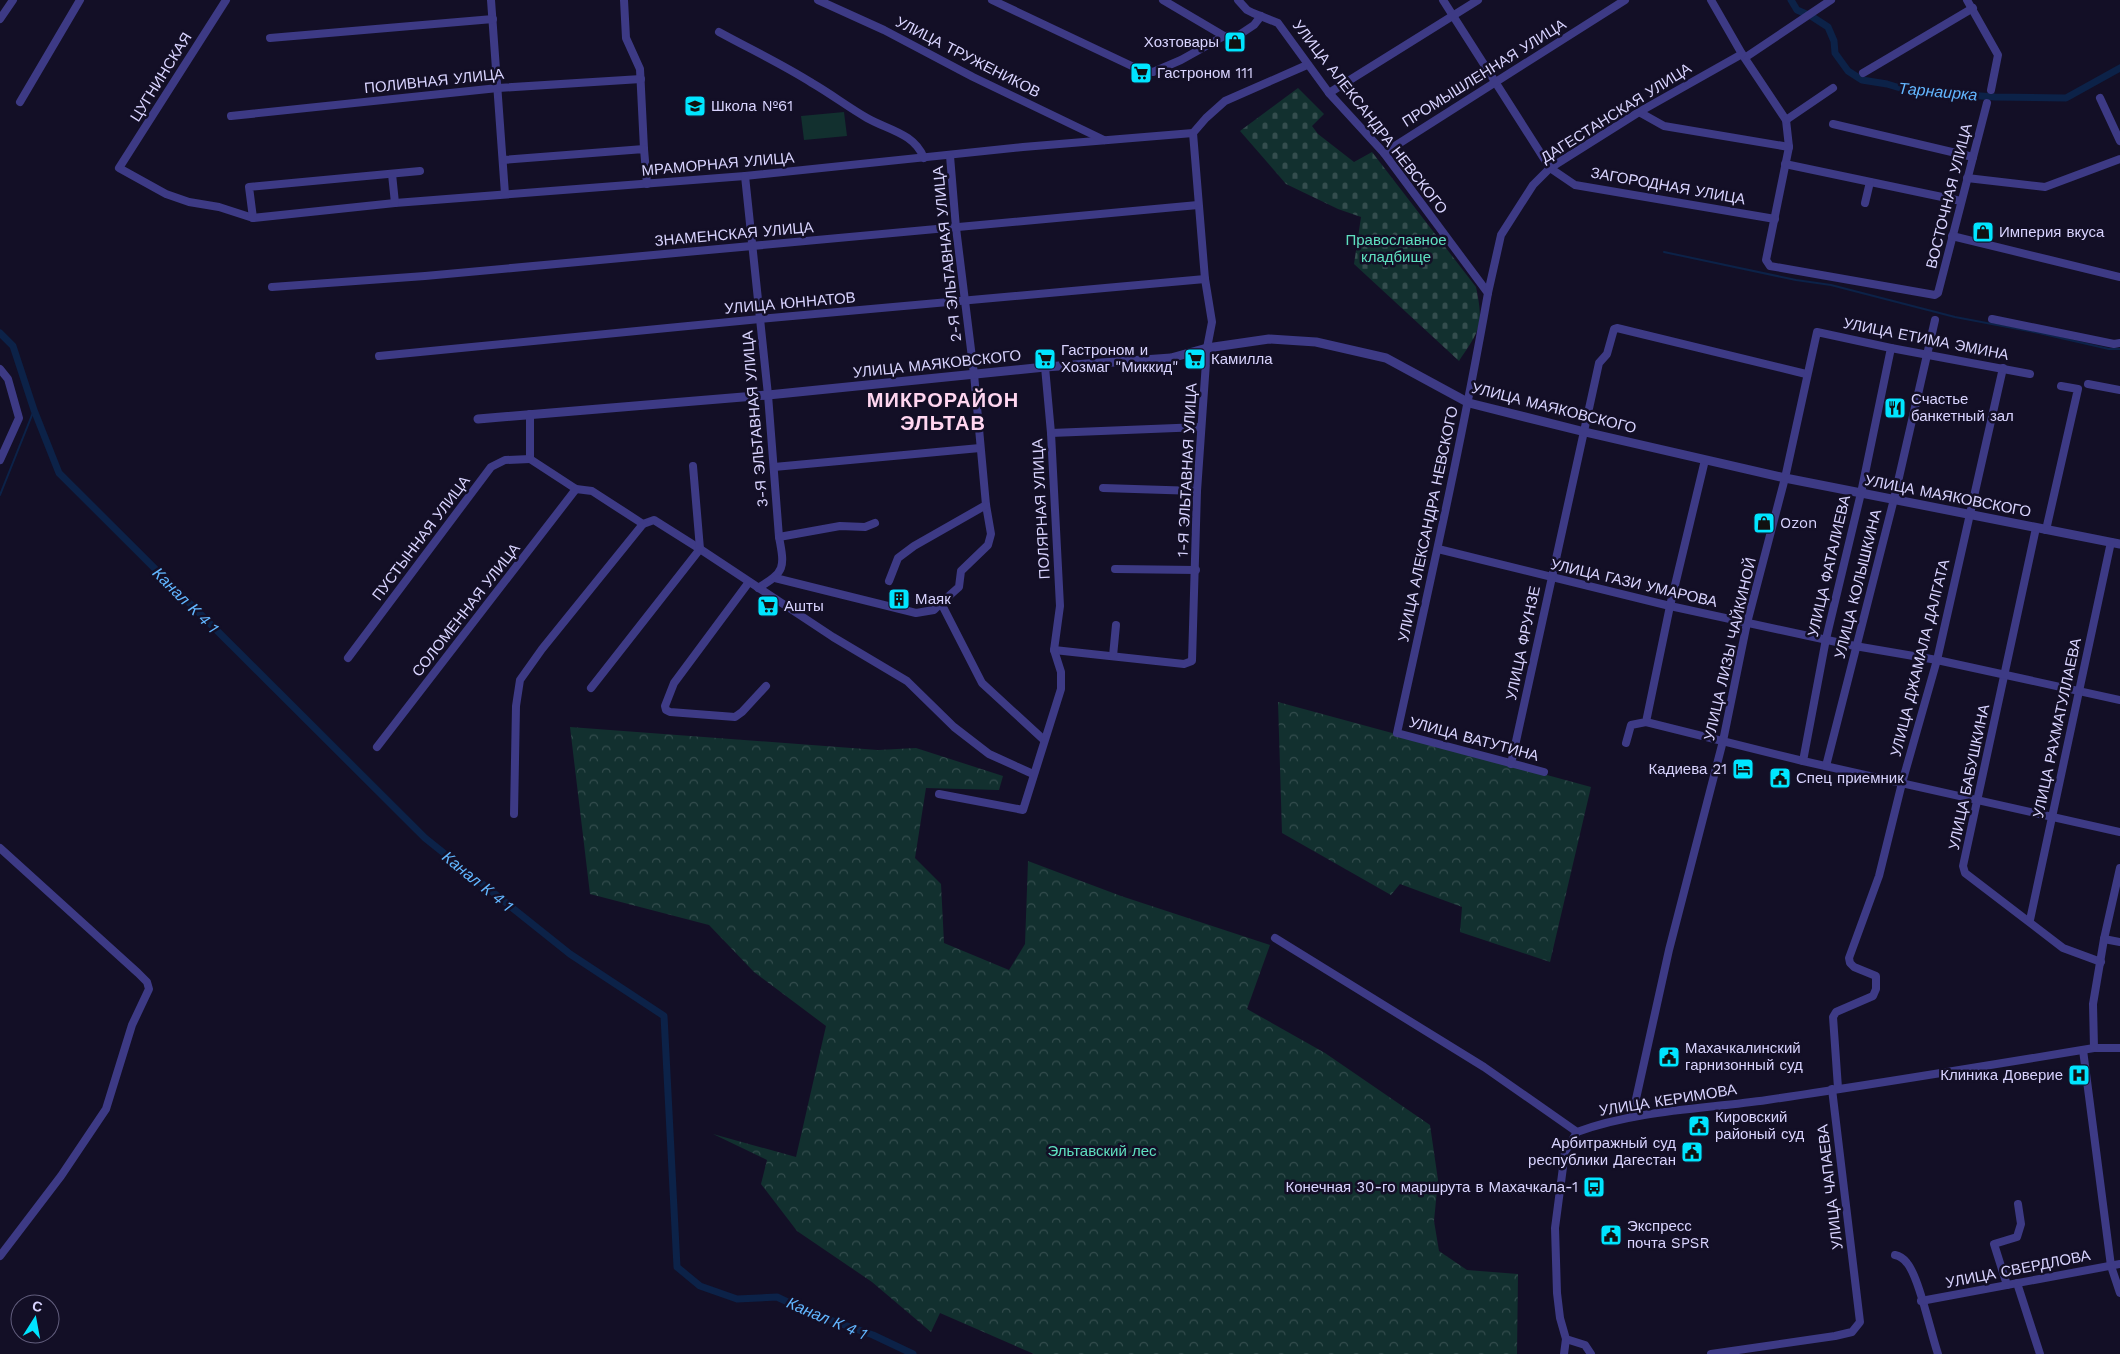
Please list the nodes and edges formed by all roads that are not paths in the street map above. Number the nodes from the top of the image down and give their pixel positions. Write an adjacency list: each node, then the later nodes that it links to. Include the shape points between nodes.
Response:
1 (12, 0): 19 (street)
2 (80, 0): 34 (street)
3 (226, 0): 52 (street, ЦУГНИНСКАЯ)
4 (491, 0): 20 (street)
5 (624, 0): 27 (street, via 626,38 640,69)
6 (818, 0): 41 (street, УЛИЦА ТРУЖЕНИКОВ)
7 (992, 0): 22 (street, via 1136,68 1153,72)
8 (1163, 0): 22 (street)
9 (1238, 0): 17 (street, УЛИЦА АЛЕКСАНДРА НЕВСКОГО, via 1247,10)
10 (1443, 0): 18 (street, ЗАГОРОДНАЯ УЛИЦА)
11 (1478, 0): 18 (street)
12 (1625, 0): 28 (street, ПРОМЫШЛЕННАЯ УЛИЦА)
13 (1710, 0): 24 (street)
14 (1831, 0): 24 (street, ДАГЕСТАНСКАЯ УЛИЦА)
15 (1967, 0): 16 (street)
16 (1973, 8): 26 (street); 31 (street, via 1998,55)
17 (1261, 16): 22 (street, via 1239,35); 25 (street, УЛИЦА АЛЕКСАНДРА НЕВСКОГО, via 1278,23)
18 (1453, 16): 28 (street, ЗАГОРОДНАЯ УЛИЦА); 32 (street)
19 (0, 19)
20 (493, 19): 23 (street); 29 (street)
21 (718, 32): 48 (street, 2-Я ЭЛЬТАВНАЯ УЛИЦА, via 812,82 868,119 894,129 912,141)
22 (1224, 36)
23 (270, 38)
24 (1744, 55): 36 (street, ДАГЕСТАНСКАЯ УЛИЦА); 38 (street)
25 (1308, 65): 32 (street, УЛИЦА АЛЕКСАНДРА НЕВСКОГО); 40 (street, via 1225,101)
26 (1863, 73)
27 (640, 79): 29 (street, ПОЛИВНАЯ УЛИЦА); 44 (street)
28 (1496, 82): 45 (street, ПРОМЫШЛЕННАЯ УЛИЦА); 53 (street, ЗАГОРОДНАЯ УЛИЦА)
29 (498, 88): 37 (street, ПОЛИВНАЯ УЛИЦА); 50 (street)
30 (1833, 88): 38 (street)
31 (1991, 90)
32 (1329, 93): 45 (street, УЛИЦА АЛЕКСАНДРА НЕВСКОГО)
33 (2100, 98): 42 (street)
34 (20, 102)
35 (1987, 103): 47 (street, ВОСТОЧНАЯ УЛИЦА)
36 (1639, 112): 43 (street, via 1664,126); 53 (street, ДАГЕСТАНСКАЯ УЛИЦА)
37 (231, 116)
38 (1786, 120): 43 (street)
39 (1833, 124): 47 (street)
40 (1193, 133): 41 (street, МРАМОРНАЯ УЛИЦА); 64 (street, 1-Я ЭЛЬТАВНАЯ УЛИЦА)
41 (1105, 140): 46 (street, МРАМОРНАЯ УЛИЦА)
42 (2120, 141)
43 (1789, 147): 51 (street)
44 (644, 149): 50 (street); 59 (street)
45 (1384, 153): 73 (street, УЛИЦА АЛЕКСАНДРА НЕВСКОГО)
46 (950, 156): 48 (street, МРАМОРНАЯ УЛИЦА); 67 (street, 2-Я ЭЛЬТАВНАЯ УЛИЦА)
47 (1973, 157): 57 (street, ВОСТОЧНАЯ УЛИЦА)
48 (924, 158): 56 (street, МРАМОРНАЯ УЛИЦА)
49 (2120, 159): 57 (street, via 2045,187)
50 (503, 160): 60 (street)
51 (1785, 164): 58 (street); 66 (street)
52 (119, 168): 65 (street, МРАМОРНАЯ УЛИЦА, via 166,194)
53 (1550, 168): 66 (street, ЗАГОРОДНАЯ УЛИЦА, via 1575,184); 73 (street, ДАГЕСТАНСКАЯ УЛИЦА, via 1533,185 1501,235)
54 (420, 171): 55 (street)
55 (392, 174): 62 (street); 65 (street, via 249,187)
56 (745, 176): 59 (street, МРАМОРНАЯ УЛИЦА); 69 (street, 3-Я ЭЛЬТАВНАЯ УЛИЦА)
57 (1967, 178): 61 (street, ВОСТОЧНАЯ УЛИЦА)
58 (1870, 182): 61 (street); 63 (street)
59 (647, 184): 60 (street, МРАМОРНАЯ УЛИЦА)
60 (505, 194): 62 (street, МРАМОРНАЯ УЛИЦА)
61 (1961, 201): 68 (street, ВОСТОЧНАЯ УЛИЦА)
62 (395, 203): 65 (street, МРАМОРНАЯ УЛИЦА)
63 (1865, 203)
64 (1198, 205): 67 (street, ЗНАМЕНСКАЯ УЛИЦА); 71 (street, 1-Я ЭЛЬТАВНАЯ УЛИЦА)
65 (253, 218)
66 (1775, 219): 68 (street, ВОСТОЧНАЯ УЛИЦА, via 1766,260 1770,266 1935,295)
67 (956, 228): 69 (street, ЗНАМЕНСКАЯ УЛИЦА); 74 (street, 2-Я ЭЛЬТАВНАЯ УЛИЦА)
68 (1952, 236): 70 (street)
69 (752, 246): 72 (street, ЗНАМЕНСКАЯ УЛИЦА); 75 (street, 3-Я ЭЛЬТАВНАЯ УЛИЦА)
70 (2120, 277)
71 (1204, 279): 74 (street, УЛИЦА ЮННАТОВ); 80 (street, 1-Я ЭЛЬТАВНАЯ УЛИЦА, via 1212,322)
72 (272, 288)
73 (1488, 293): 94 (street, УЛИЦА АЛЕКСАНДРА НЕВСКОГО)
74 (965, 301): 75 (street, УЛИЦА ЮННАТОВ); 87 (street, 2-Я ЭЛЬТАВНАЯ УЛИЦА)
75 (760, 319): 83 (street, УЛИЦА ЮННАТОВ); 93 (street, 3-Я ЭЛЬТАВНАЯ УЛИЦА)
76 (1992, 319): 79 (street)
77 (1935, 320): 82 (street, УЛИЦА КОЛЫШКИНА)
78 (1817, 332): 81 (street, УЛИЦА ЕТИМА ЭМИНА); 88 (street, УЛИЦА ЛИЗЫ ЧАЙКИНОЙ)
79 (2120, 343)
80 (1207, 348): 84 (street, УЛИЦА МАЯКОВСКОГО, via 1171,358); 94 (street, УЛИЦА МАЯКОВСКОГО, via 1269,339 1316,342 1386,358); 97 (street, 1-Я ЭЛЬТАВНАЯ УЛИЦА)
81 (1891, 348): 82 (street, УЛИЦА ЕТИМА ЭМИНА); 110 (street, УЛИЦА ФАТАЛИЕВА)
82 (1926, 355): 86 (street, УЛИЦА ЕТИМА ЭМИНА); 111 (street, УЛИЦА КОЛЫШКИНА)
83 (379, 356)
84 (1045, 367): 87 (street, УЛИЦА МАЯКОВСКОГО); 99 (street, ПОЛЯРНАЯ УЛИЦА)
85 (0, 368): 102 (street, via 8,379 20,418)
86 (2002, 368): 89 (street, УЛИЦА ЕТИМА ЭМИНА); 113 (street, УЛИЦА ДЖАМАЛА ДАЛГАТА)
87 (974, 374): 93 (street, УЛИЦА МАЯКОВСКОГО); 100 (street, 2-Я ЭЛЬТАВНАЯ УЛИЦА)
88 (1806, 374): 98 (street, УЛИЦА ФРУНЗЕ, via 1617,328 1612,333 1607,354 1599,363); 106 (street, УЛИЦА ЛИЗЫ ЧАЙКИНОЙ)
89 (2030, 374)
90 (2088, 384): 92 (street)
91 (2061, 386): 117 (street, via 2078,389)
92 (2120, 390)
93 (768, 395): 95 (street, УЛИЦА МАЯКОВСКОГО); 105 (street, 3-Я ЭЛЬТАВНАЯ УЛИЦА)
94 (1469, 402): 98 (street, УЛИЦА МАЯКОВСКОГО); 121 (street, УЛИЦА АЛЕКСАНДРА НЕВСКОГО)
95 (530, 414): 96 (street, УЛИЦА МАЯКОВСКОГО); 101 (street)
96 (478, 419)
97 (1201, 426): 99 (street); 109 (street, 1-Я ЭЛЬТАВНАЯ УЛИЦА)
98 (1585, 432): 103 (street, УЛИЦА МАЯКОВСКОГО); 125 (street, УЛИЦА ФРУНЗЕ)
99 (1051, 433): 135 (street, ПОЛЯРНАЯ УЛИЦА, via 1060,606)
100 (980, 448): 105 (street); 112 (street, 2-Я ЭЛЬТАВНАЯ УЛИЦА)
101 (530, 459): 107 (street); 137 (street, ПУСТЫННАЯ УЛИЦА, via 505,460 491,467)
102 (0, 460)
103 (1705, 460): 106 (street, УЛИЦА МАЯКОВСКОГО); 130 (street)
104 (693, 466): 120 (street)
105 (774, 467): 118 (street, 3-Я ЭЛЬТАВНАЯ УЛИЦА)
106 (1785, 478): 110 (street, УЛИЦА МАЯКОВСКОГО); 131 (street, УЛИЦА ЛИЗЫ ЧАЙКИНОЙ)
107 (576, 488): 115 (street, via 592,491); 149 (street, СОЛОМЕННАЯ УЛИЦА)
108 (1103, 488): 109 (street)
109 (1197, 491): 123 (street, 1-Я ЭЛЬТАВНАЯ УЛИЦА)
110 (1860, 493): 111 (street, УЛИЦА МАЯКОВСКОГО); 133 (street, УЛИЦА ФАТАЛИЕВА)
111 (1894, 500): 113 (street, УЛИЦА МАЯКОВСКОГО); 134 (street, УЛИЦА КОЛЫШКИНА)
112 (986, 505): 126 (street, via 898,558); 129 (street, 2-Я ЭЛЬТАВНАЯ УЛИЦА, via 991,534 988,545 961,571 959,587)
113 (1970, 515): 116 (street, УЛИЦА МАЯКОВСКОГО); 138 (street, УЛИЦА ДЖАМАЛА ДАЛГАТА)
114 (875, 523): 118 (street, via 865,527 840,526)
115 (643, 524): 120 (street, via 654,520); 158 (street, via 520,680 516,706)
116 (2036, 528): 117 (street, УЛИЦА МАЯКОВСКОГО); 139 (street, УЛИЦА БАБУШКИНА)
117 (2046, 530): 119 (street, УЛИЦА МАЯКОВСКОГО)
118 (779, 537): 124 (street, 3-Я ЭЛЬТАВНАЯ УЛИЦА, via 782,564)
119 (2115, 543): 142 (street, УЛИЦА РАХМАТУЛЛАЕВА)
120 (700, 549): 127 (street); 141 (street)
121 (1438, 549): 125 (street, УЛИЦА ГАЗИ УМАРОВА); 145 (street, УЛИЦА АЛЕКСАНДРА НЕВСКОГО)
122 (1115, 569): 123 (street)
123 (1196, 570): 136 (street, 1-Я ЭЛЬТАВНАЯ УЛИЦА, via 1192,661 1184,664)
124 (775, 578): 128 (street); 129 (street, via 916,614 934,610)
125 (1551, 578): 130 (street, УЛИЦА ГАЗИ УМАРОВА); 151 (street, УЛИЦА ФРУНЗЕ)
126 (889, 581)
127 (749, 582): 128 (street); 140 (street, via 674,683 664,706 670,712 735,717)
128 (758, 588): 154 (street, via 907,681 954,727 989,754)
129 (942, 603): 146 (street, via 982,683)
130 (1670, 606): 131 (street, УЛИЦА ГАЗИ УМАРОВА); 144 (street)
131 (1747, 623): 133 (street, УЛИЦА ГАЗИ УМАРОВА); 147 (street, УЛИЦА ЛИЗЫ ЧАЙКИНОЙ)
132 (1116, 625): 136 (street)
133 (1826, 639): 134 (street, УЛИЦА ГАЗИ УМАРОВА); 150 (street, УЛИЦА ФАТАЛИЕВА)
134 (1855, 646): 138 (street, УЛИЦА ГАЗИ УМАРОВА); 152 (street, УЛИЦА КОЛЫШКИНА)
135 (1054, 650): 136 (street); 146 (street, via 1061,672 1060,689)
136 (1113, 656)
137 (348, 658)
138 (1937, 660): 139 (street, УЛИЦА ГАЗИ УМАРОВА); 155 (street, УЛИЦА ДЖАМАЛА ДАЛГАТА)
139 (2005, 676): 142 (street, УЛИЦА ГАЗИ УМАРОВА); 157 (street, УЛИЦА БАБУШКИНА)
140 (766, 686)
141 (592, 688)
142 (2079, 692): 143 (street, УЛИЦА ГАЗИ УМАРОВА); 159 (street, УЛИЦА РАХМАТУЛЛАЕВА)
143 (2120, 700)
144 (1646, 722): 147 (street); 148 (street, via 1631,725)
145 (1397, 733): 151 (street, УЛИЦА ВАТУТИНА)
146 (1044, 740): 154 (street)
147 (1723, 741): 150 (street); 172 (street, УЛИЦА ЛИЗЫ ЧАЙКИНОЙ, via 1668,950)
148 (1626, 743)
149 (377, 747)
150 (1803, 761): 152 (street)
151 (1510, 764): 153 (street, УЛИЦА ВАТУТИНА)
152 (1826, 766): 155 (street)
153 (1544, 772)
154 (1033, 774): 156 (street, via 1022,810)
155 (1902, 783): 157 (street); 171 (street, УЛИЦА ДЖАМАЛА ДАЛГАТА, via 1879,876 1849,958 1854,967 1876,976 1876,989 1873,996 1836,1012 1833,1017)
156 (939, 794)
157 (1976, 800): 159 (street); 163 (street, УЛИЦА БАБУШКИНА, via 1963,866 1965,873)
158 (514, 814)
159 (2052, 817): 160 (street); 163 (street, УЛИЦА РАХМАТУЛЛАЕВА)
160 (2120, 832)
161 (0, 848): 176 (street, via 147,982 149,989 132,1025 106,1109 61,1176)
162 (2120, 868): 165 (street)
163 (2030, 920): 167 (street, УЛИЦА БАБУШКИНА, via 2063,948)
164 (1275, 938): 173 (street, via 1484,1067)
165 (2104, 939): 166 (street); 167 (street)
166 (2120, 942)
167 (2100, 962): 168 (street, via 2093,1004)
168 (2094, 1048): 169 (street, УЛИЦА КЕРИМОВА); 170 (street, УЛИЦА КЕРИМОВА)
169 (2120, 1048)
170 (2083, 1050): 171 (street, УЛИЦА КЕРИМОВА); 178 (street)
171 (1835, 1089): 172 (street, УЛИЦА КЕРИМОВА); 184 (street, УЛИЦА ЧАПАЕВА, via 1860,1322 1852,1332)
172 (1632, 1117): 173 (street, УЛИЦА КЕРИМОВА)
173 (1577, 1132): 183 (street, via 1565,1152 1555,1228 1557,1293)
174 (2018, 1204): 180 (street, via 2021,1224 2017,1238 1994,1244)
175 (1895, 1255): 182 (street, via 1908,1265)
176 (0, 1256)
177 (2120, 1264): 178 (street, УЛИЦА СВЕРДЛОВА)
178 (2111, 1266): 179 (street, УЛИЦА СВЕРДЛОВА); 181 (street)
179 (2017, 1284): 180 (street, УЛИЦА СВЕРДЛОВА); 189 (street)
180 (2007, 1285): 182 (street, УЛИЦА СВЕРДЛОВА)
181 (2120, 1293)
182 (1921, 1301): 188 (street)
183 (1566, 1339): 185 (street); 186 (street, via 1585,1345)
184 (1727, 1353): 187 (street, УЛИЦА ЧАПАЕВА)
185 (1564, 1354)
186 (1590, 1354)
187 (1711, 1354)
188 (1938, 1354)
189 (2040, 1354)

